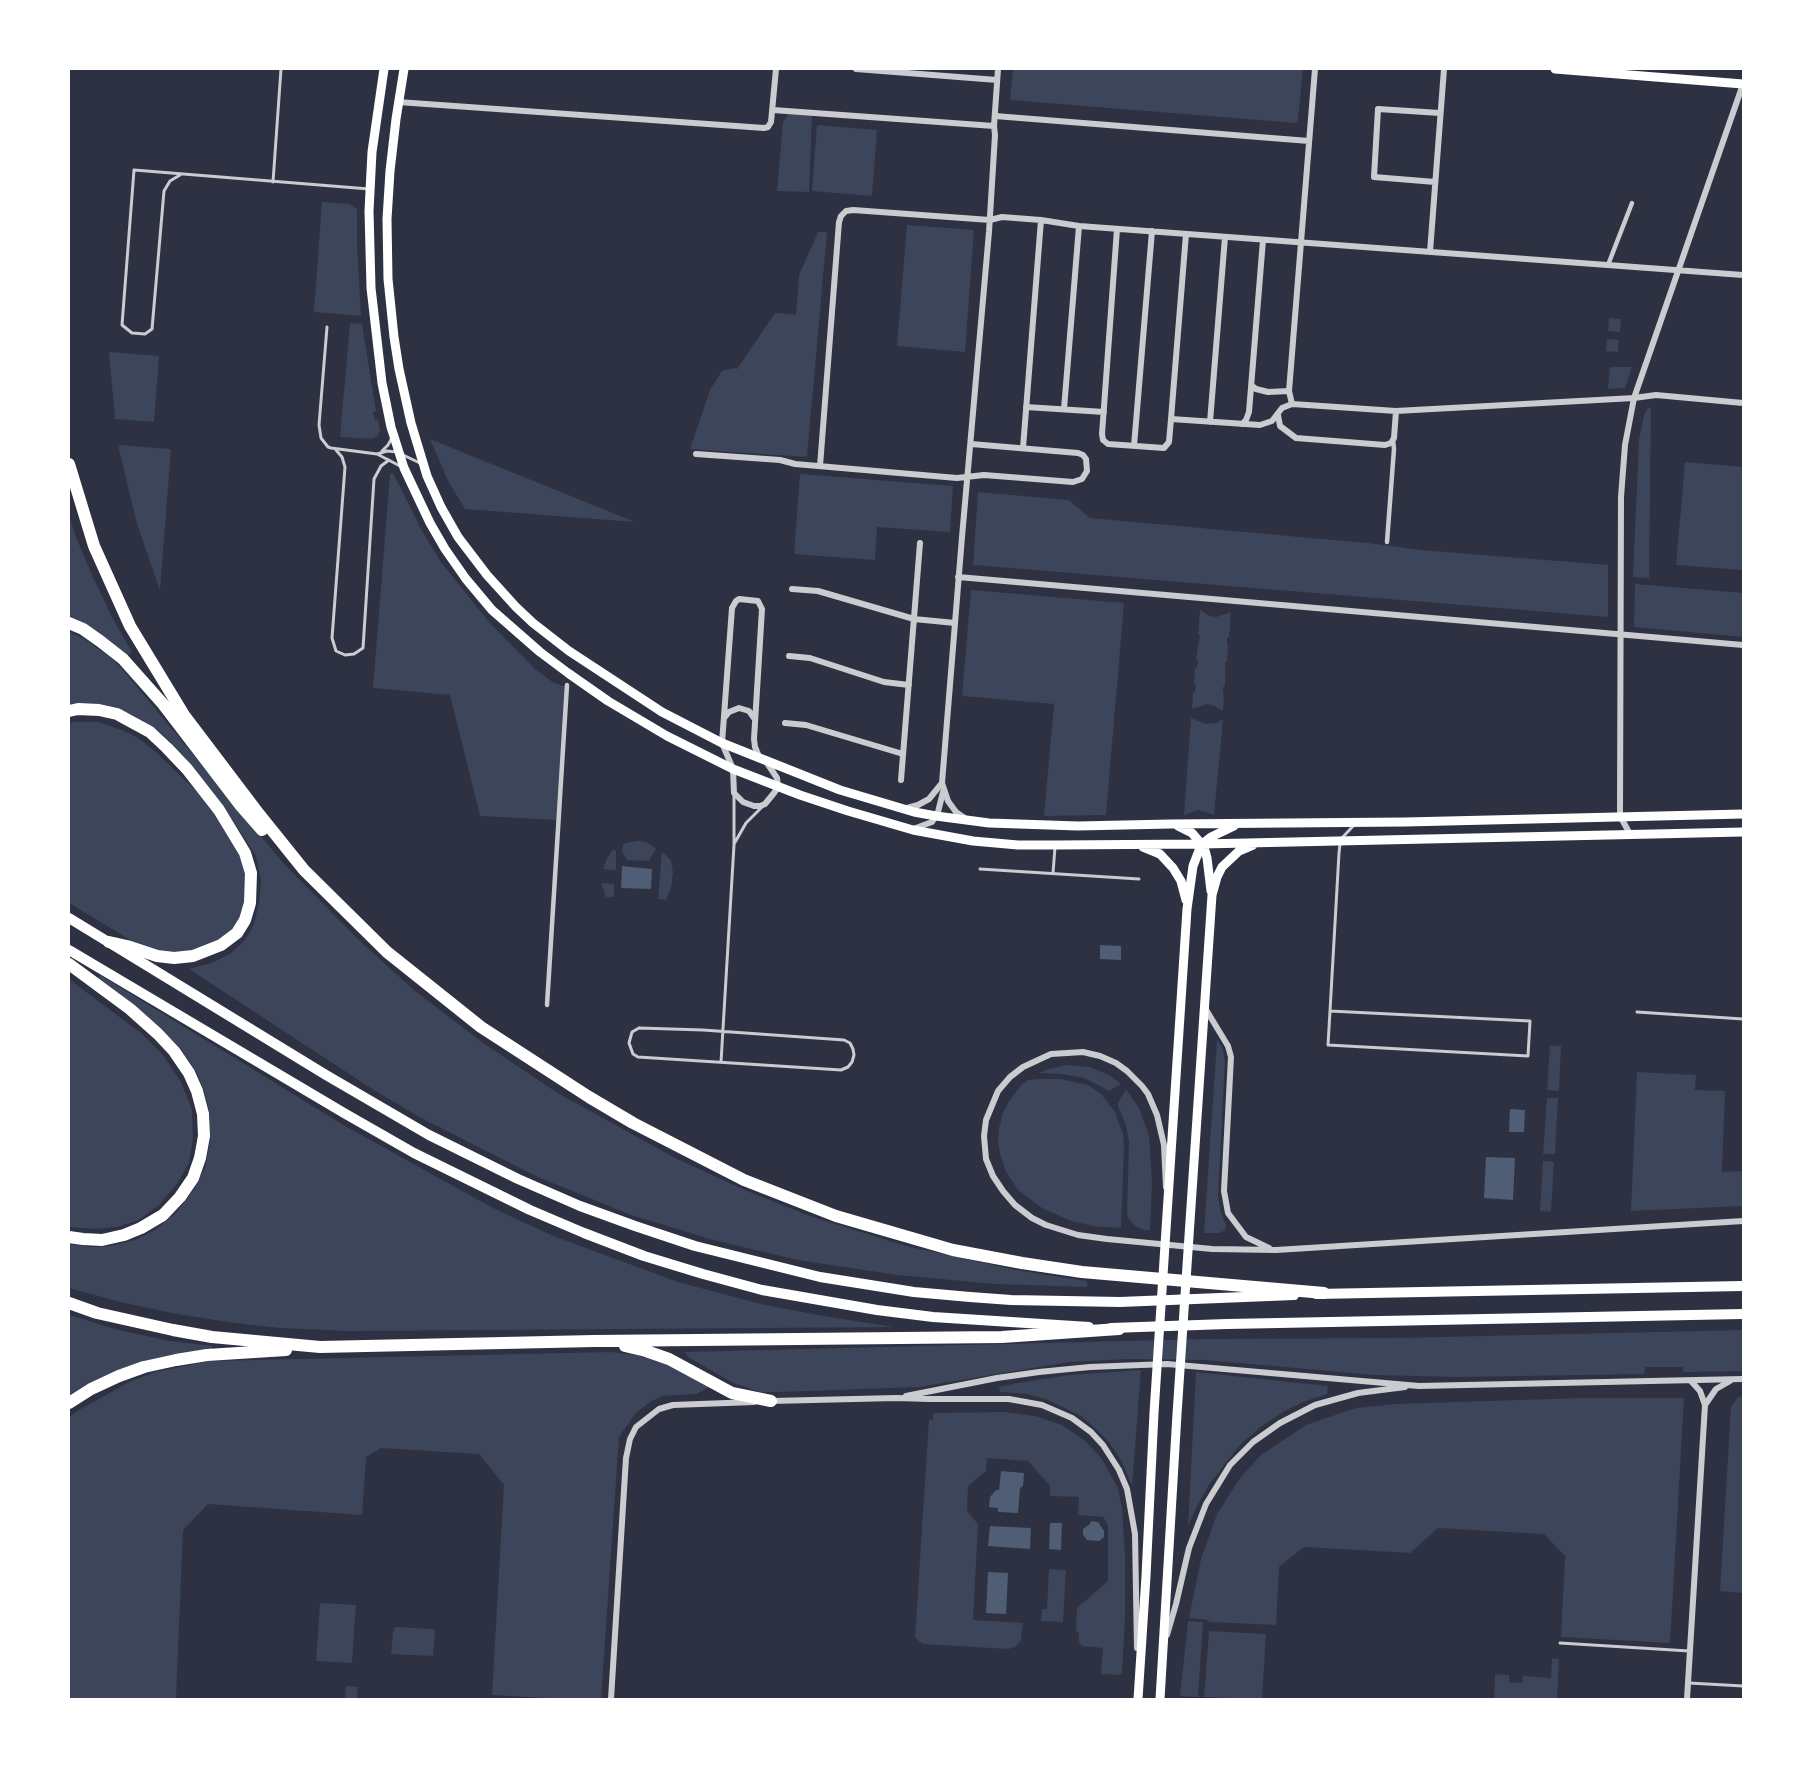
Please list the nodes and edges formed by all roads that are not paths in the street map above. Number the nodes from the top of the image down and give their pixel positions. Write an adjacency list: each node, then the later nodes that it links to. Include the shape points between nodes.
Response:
1 (281, 69): 19 (lane)
2 (384, 69): 21 (main road)
3 (404, 69): 12 (main road)
4 (776, 69): 13 (street)
5 (856, 69): 10 (street)
6 (998, 69): 10 (street)
7 (1316, 69): 17 (street)
8 (1444, 69): 14 (street)
9 (1555, 69): 11 (main road)
10 (997, 80): 15 (street)
11 (1743, 84): 34 (street)
12 (398, 102): 13 (street, via 764,128 770,125); 61 (main road, via 388,197 388,279 399,369)
13 (773, 110): 16 (street)
14 (1440, 113): 20 (street); 20 (street, via 1378,110 1374,177)
15 (995, 116): 16 (street); 17 (street)
16 (994, 126): 23 (street)
17 (1309, 141): 31 (street)
18 (180, 175): 18 (lane, via 134,170 122,325 132,333 145,334 152,329 164,191); 19 (lane)
19 (273, 182): 21 (lane)
20 (1435, 182): 32 (street)
21 (369, 189): 50 (main road, via 372,304)
22 (1632, 203): 33 (street)
23 (990, 220): 24 (street); 52 (street); 62 (street, via 859,210 841,216)
24 (1041, 220): 25 (street); 42 (street)
25 (1079, 226): 26 (street); 43 (street)
26 (1117, 229): 27 (street); 45 (street)
27 (1152, 231): 28 (street); 53 (street)
28 (1186, 234): 29 (street); 47 (street)
29 (1225, 237): 30 (street); 48 (street)
30 (1263, 240): 31 (street); 37 (street)
31 (1301, 243): 32 (street); 38 (street)
32 (1430, 252): 33 (street)
33 (1608, 265): 34 (street)
34 (1678, 270): 35 (street); 39 (street)
35 (1743, 275)
36 (327, 327): 55 (lane, via 319,425 324,444)
37 (1251, 386): 38 (street, via 1268,392); 49 (street, via 1249,416)
38 (1289, 391): 41 (street)
39 (1634, 398): 40 (street, via 1656,396); 44 (street); 72 (street, via 1622,475)
40 (1743, 403)
41 (1292, 404): 44 (street); 46 (street, via 1282,408)
42 (1026, 407): 43 (street); 54 (street)
43 (1064, 410): 45 (street)
44 (1395, 411): 51 (street)
45 (1104, 412): 53 (street, via 1105,442)
46 (1278, 415): 49 (street, via 1264,424); 51 (street, via 1280,426 1296,438 1384,445)
47 (1171, 419): 48 (street); 53 (street, via 1166,446)
48 (1210, 422): 49 (street)
49 (1242, 424)
50 (393, 433): 56 (main road); 57 (lane, via 388,446)
51 (1393, 440): 65 (street)
52 (971, 444): 54 (street); 64 (street)
53 (1134, 446)
54 (1023, 448): 64 (street, via 1078,453 1086,459 1087,471 1082,479 1073,482)
55 (336, 450): 57 (lane); 59 (lane, via 345,467 332,638 336,651 345,655 363,648 374,479)
56 (399, 453): 57 (lane); 61 (lane); 63 (main road)
57 (377, 454): 59 (lane)
58 (696, 454): 62 (street)
59 (389, 460): 63 (lane)
60 (69, 464): 108 (highway, via 94,546 130,626 184,715)
61 (423, 464): 81 (main road, via 458,537 487,575 533,623 662,712)
62 (820, 466): 64 (street)
63 (404, 468): 84 (main road, via 445,549 509,627 608,701)
64 (968, 477): 67 (street)
65 (1387, 542)
66 (920, 543): 69 (street)
67 (958, 576): 71 (street); 72 (street)
68 (792, 589): 69 (street, via 818,591)
69 (914, 619): 71 (street); 76 (street)
70 (69, 623): 108 (highway, via 123,659 241,806 283,854)
71 (955, 623): 86 (street)
72 (1620, 633): 73 (street); 93 (street)
73 (1743, 645)
74 (789, 656): 76 (street)
75 (567, 685): 117 (street)
76 (909, 685): 82 (street)
77 (69, 711): 114 (highway, via 117,714 150,732 187,769 219,810 245,853 251,873 245,920 237,933 221,945 193,956 174,958)
78 (725, 717): 79 (street, via 739,708 749,711); 79 (street, via 732,608 739,599 754,600 762,609); 81 (street)
79 (755, 719): 83 (street, via 755,747)
80 (785, 723): 82 (street, via 806,725)
81 (722, 743): 83 (main road); 84 (street)
82 (903, 754): 85 (street)
83 (764, 761): 87 (street, via 775,775); 90 (main road)
84 (733, 769): 87 (main road); 88 (street)
85 (901, 780)
86 (943, 786): 90 (street, via 918,805); 92 (street); 94 (street, via 952,807)
87 (778, 787): 89 (street); 98 (main road)
88 (734, 793): 89 (street, via 747,804); 104 (lane)
89 (765, 804): 104 (lane, via 746,823)
90 (903, 809): 92 (main road)
91 (1743, 814): 93 (main road)
92 (936, 816): 94 (main road); 98 (street)
93 (1620, 816): 95 (main road); 100 (street)
94 (969, 821): 96 (main road, via 1036,826)
95 (1356, 822): 97 (main road); 102 (lane)
96 (1170, 824): 97 (main road); 103 (main road, via 1192,833)
97 (1239, 824): 103 (main road)
98 (913, 830): 105 (main road, via 973,841)
99 (1743, 832): 100 (main road)
100 (1630, 834): 102 (main road)
101 (1264, 842): 102 (main road); 103 (main road); 111 (main road, via 1239,850 1222,867)
102 (1340, 842): 119 (lane)
103 (1202, 844): 106 (main road); 111 (main road); 112 (main road, via 1192,866)
104 (734, 845): 122 (lane)
105 (1055, 845): 106 (main road); 109 (lane)
106 (1135, 845): 112 (main road, via 1153,850 1167,860 1181,881)
107 (980, 869): 109 (lane)
108 (304, 870): 129 (highway, via 387,952 481,1027 633,1123 744,1180 836,1216 953,1250 1082,1272)
109 (1053, 873): 110 (lane)
110 (1139, 879)
111 (1212, 895): 118 (main road)
112 (1187, 909): 124 (main road)
113 (69, 918): 114 (highway)
114 (109, 942): 129 (highway, via 429,1135 580,1206 695,1246 820,1277 914,1292 1001,1300 1120,1302)
115 (69, 950): 132 (highway, via 414,1153 530,1210 644,1256 762,1290 877,1310)
116 (69, 964): 126 (highway, via 130,1009 174,1052 197,1091 204,1136 193,1178 163,1215 124,1235 102,1240)
117 (547, 1005)
118 (1204, 1007): 127 (street, via 1231,1057 1224,1191 1228,1214 1246,1238); 143 (main road)
119 (1330, 1011): 119 (lane, via 1328,1045 1528,1056 1530,1022)
120 (1637, 1012): 121 (lane)
121 (1743, 1019)
122 (722, 1032): 123 (lane); 123 (lane, via 639,1028 632,1032 629,1043 633,1054 639,1057); 123 (lane, via 844,1040 854,1049 854,1055 848,1067 841,1070)
123 (721, 1062)
124 (1167, 1201): 127 (street, via 1164,1145 1157,1115 1138,1081 1116,1063 1083,1052 1051,1054 1015,1072 998,1091 986,1120 986,1158 1002,1191 1032,1218 1063,1232 1092,1238 1212,1249); 145 (main road)
125 (1743, 1221): 127 (street)
126 (69, 1237)
127 (1276, 1250)
128 (1743, 1286): 129 (highway)
129 (1324, 1293)
130 (69, 1303): 134 (highway, via 97,1313 212,1337)
131 (1743, 1314): 132 (highway, via 1239,1323)
132 (1119, 1329): 133 (highway, via 991,1337)
133 (594, 1341): 134 (highway); 139 (highway, via 646,1351 732,1393)
134 (320, 1347): 140 (highway, via 207,1355 144,1367 91,1389)
135 (1739, 1379): 136 (street); 141 (street, via 1716,1389)
136 (1691, 1381): 137 (street); 141 (street)
137 (1419, 1386): 138 (street, via 1167,1364 1039,1372); 143 (street, via 1358,1393 1315,1405 1280,1422 1242,1453 1206,1504 1189,1548)
138 (896, 1398): 139 (street); 145 (street, via 1002,1398 1036,1403 1072,1418 1096,1438 1119,1470 1131,1508)
139 (771, 1401): 148 (street, via 673,1405 659,1409 636,1427 626,1458)
140 (69, 1403)
141 (1706, 1405): 144 (street)
142 (1560, 1643): 144 (lane)
143 (1164, 1644): 150 (main road)
144 (1689, 1651): 146 (street)
145 (1139, 1679): 149 (main road)
146 (1688, 1683): 147 (lane); 151 (street)
147 (1743, 1686)
148 (611, 1699)
149 (1138, 1699)
150 (1160, 1699)
151 (1687, 1699)

